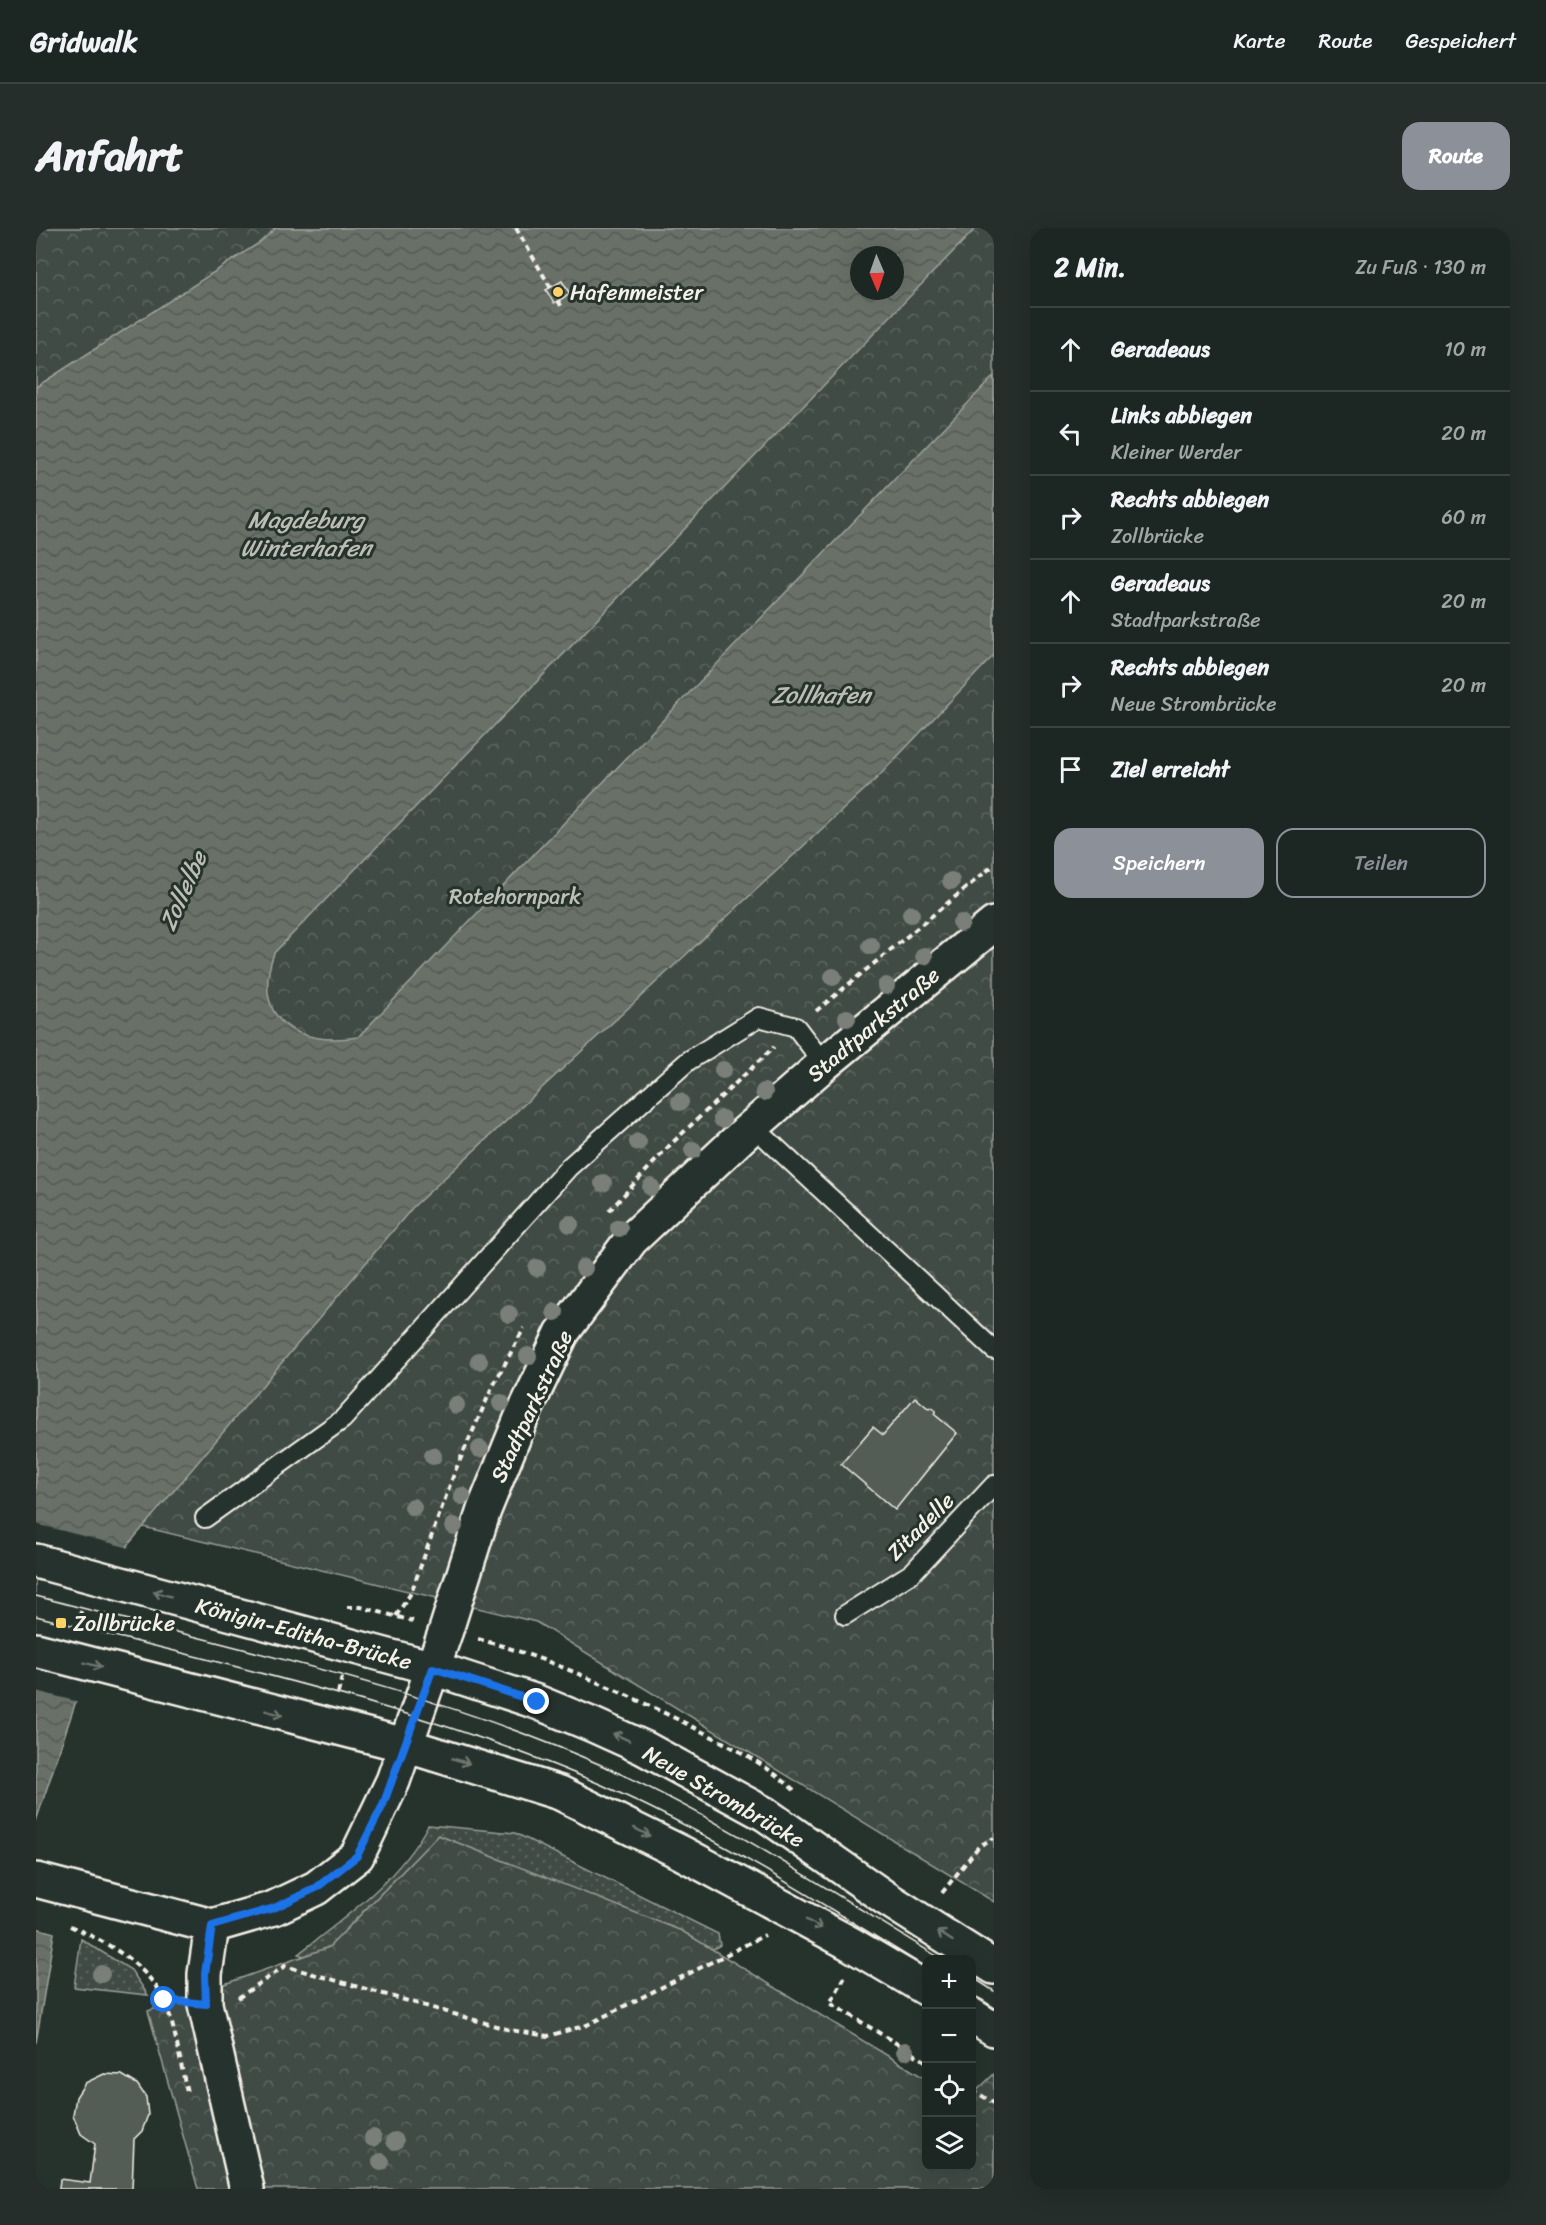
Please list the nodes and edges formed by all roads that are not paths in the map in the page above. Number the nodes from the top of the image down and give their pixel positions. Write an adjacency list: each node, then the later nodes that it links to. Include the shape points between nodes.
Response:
1 (994, 924): 2 (main road, Stadtparkstraße)
2 (824, 1064): 3 (main road, Stadtparkstraße); 6 (lane, via 796,1028 759,1017 688,1061 569,1167 343,1419)
3 (753, 1126): 4 (lane); 10 (main road, Stadtparkstraße, via 632,1239 562,1334 521,1419 484,1510)
4 (994, 1350)
5 (994, 1485): 8 (lane, Zitadelle, via 912,1573)
6 (205, 1518)
7 (36, 1561): 10 (main road, Königin-Editha-Brücke, one-way to 7)
8 (845, 1615)
9 (36, 1650): 11 (main road, one-way to 11)
10 (433, 1668): 11 (main road, Stadtparkstraße); 14 (main road, Neue Strombrücke, one-way to 10, via 765,1814 644,1748 537,1702)
11 (405, 1745): 13 (main road, via 383,1805 357,1856 316,1888 274,1908); 15 (main road, one-way to 15, via 521,1779 611,1816)
12 (46, 1883): 13 (main road)
13 (212, 1926): 18 (main road, via 205,1974 206,2004)
14 (994, 1967)
15 (922, 1986)
16 (976, 2018): 17 (main road)
17 (994, 2029)
18 (247, 2189)

